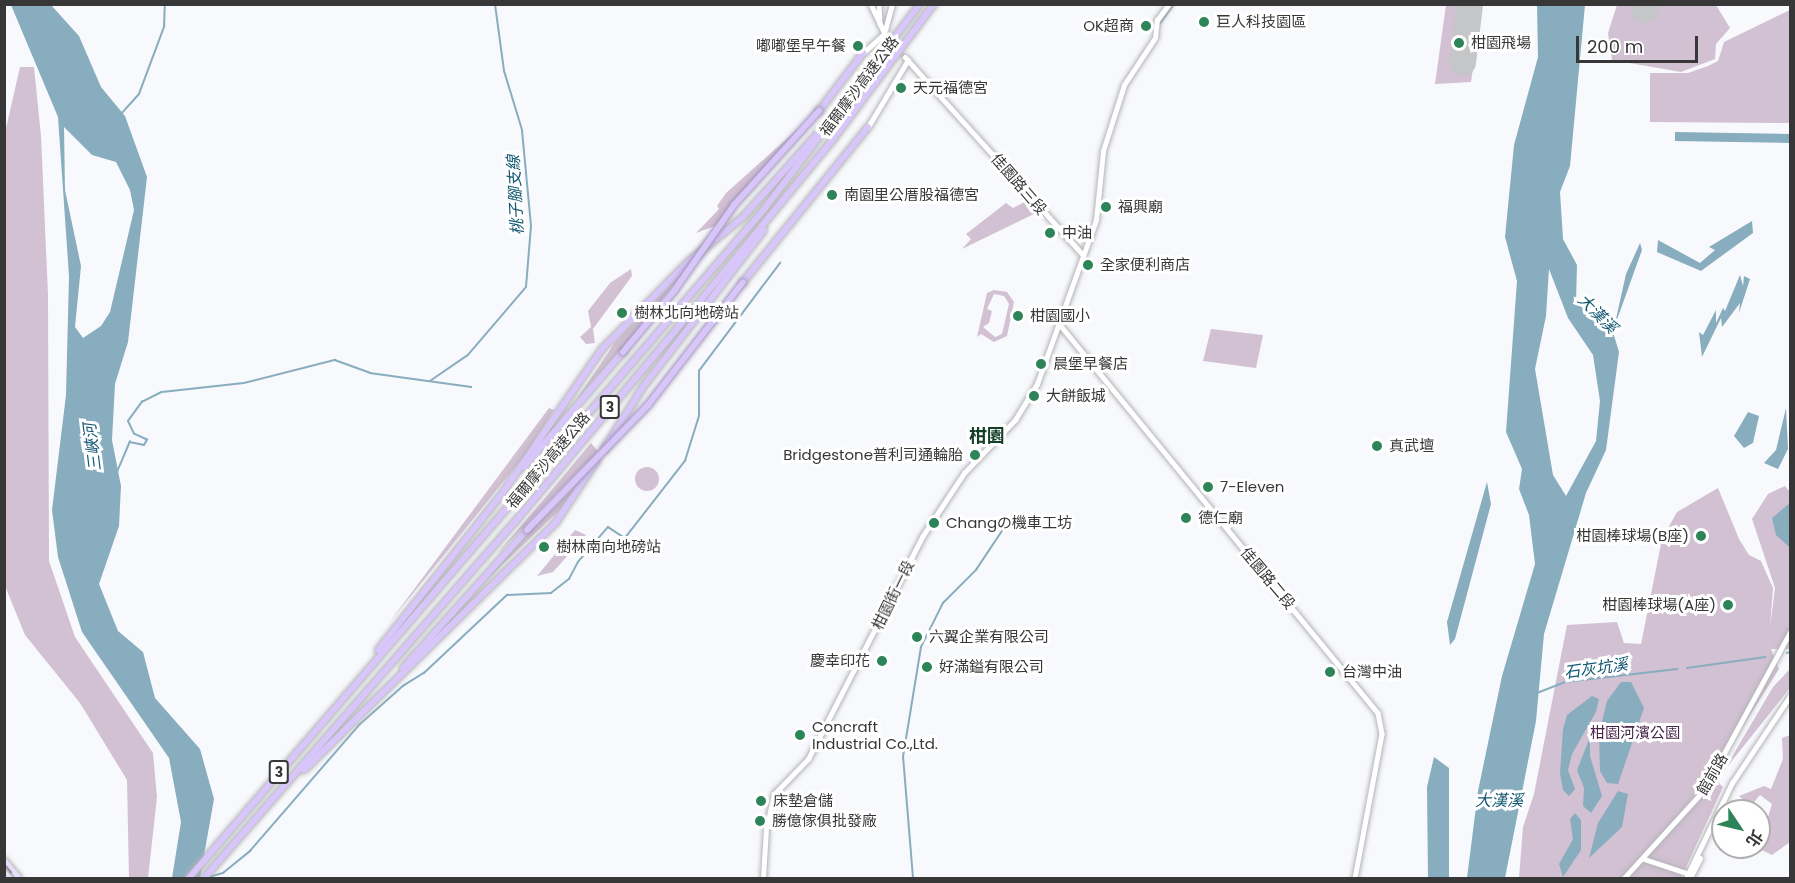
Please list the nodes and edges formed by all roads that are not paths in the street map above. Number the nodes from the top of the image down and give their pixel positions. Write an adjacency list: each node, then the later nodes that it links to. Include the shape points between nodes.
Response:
1 (872, 4): 7 (street)
2 (879, 4): 7 (street)
3 (892, 4): 8 (street)
4 (920, 4): 10 (highway, 福爾摩沙高速公路 / 3)
5 (934, 4): 12 (highway, 福爾摩沙高速公路 / 3)
6 (1168, 4): 13 (street, via 1157,20 1155,38 1124,85 1103,151 1096,220)
7 (880, 27): 8 (street)
8 (885, 36): 9 (street)
9 (863, 53): 15 (highway, bridge, via 819,111 734,205 674,291)
10 (854, 92): 15 (highway, via 743,217 689,261 602,349); 17 (highway, 福爾摩沙高速公路 / 3, via 765,208)
11 (868, 127): 13 (street, 佳園路三段, via 907,58); 18 (highway, bridge, via 648,405 527,530)
12 (831, 142): 18 (highway, via 643,387 556,522); 20 (highway, 福爾摩沙高速公路 / 3, via 514,523)
13 (1083, 255): 14 (street)
14 (1061, 326): 29 (street, 柑園街一段, via 1018,416 964,473 922,537 808,759 774,794 763,851); 30 (street, 佳園路二段, via 1378,713 1382,734)
15 (503, 492): 17 (highway)
16 (1791, 633): 21 (street, 館前路, via 1704,790)
17 (362, 672): 27 (highway, 福爾摩沙高速公路 / 3)
18 (379, 696): 20 (highway)
19 (1791, 696): 24 (street, via 1729,789)
20 (274, 800): 28 (highway, 福爾摩沙高速公路 / 3)
21 (1644, 859): 24 (street); 31 (street, 館前路)
22 (4, 860): 26 (main road)
23 (4, 872): 25 (main road)
24 (1689, 876)
25 (10, 879)
26 (19, 879)
27 (189, 879)
28 (204, 879)
29 (763, 879)
30 (1355, 879)
31 (1624, 879)

